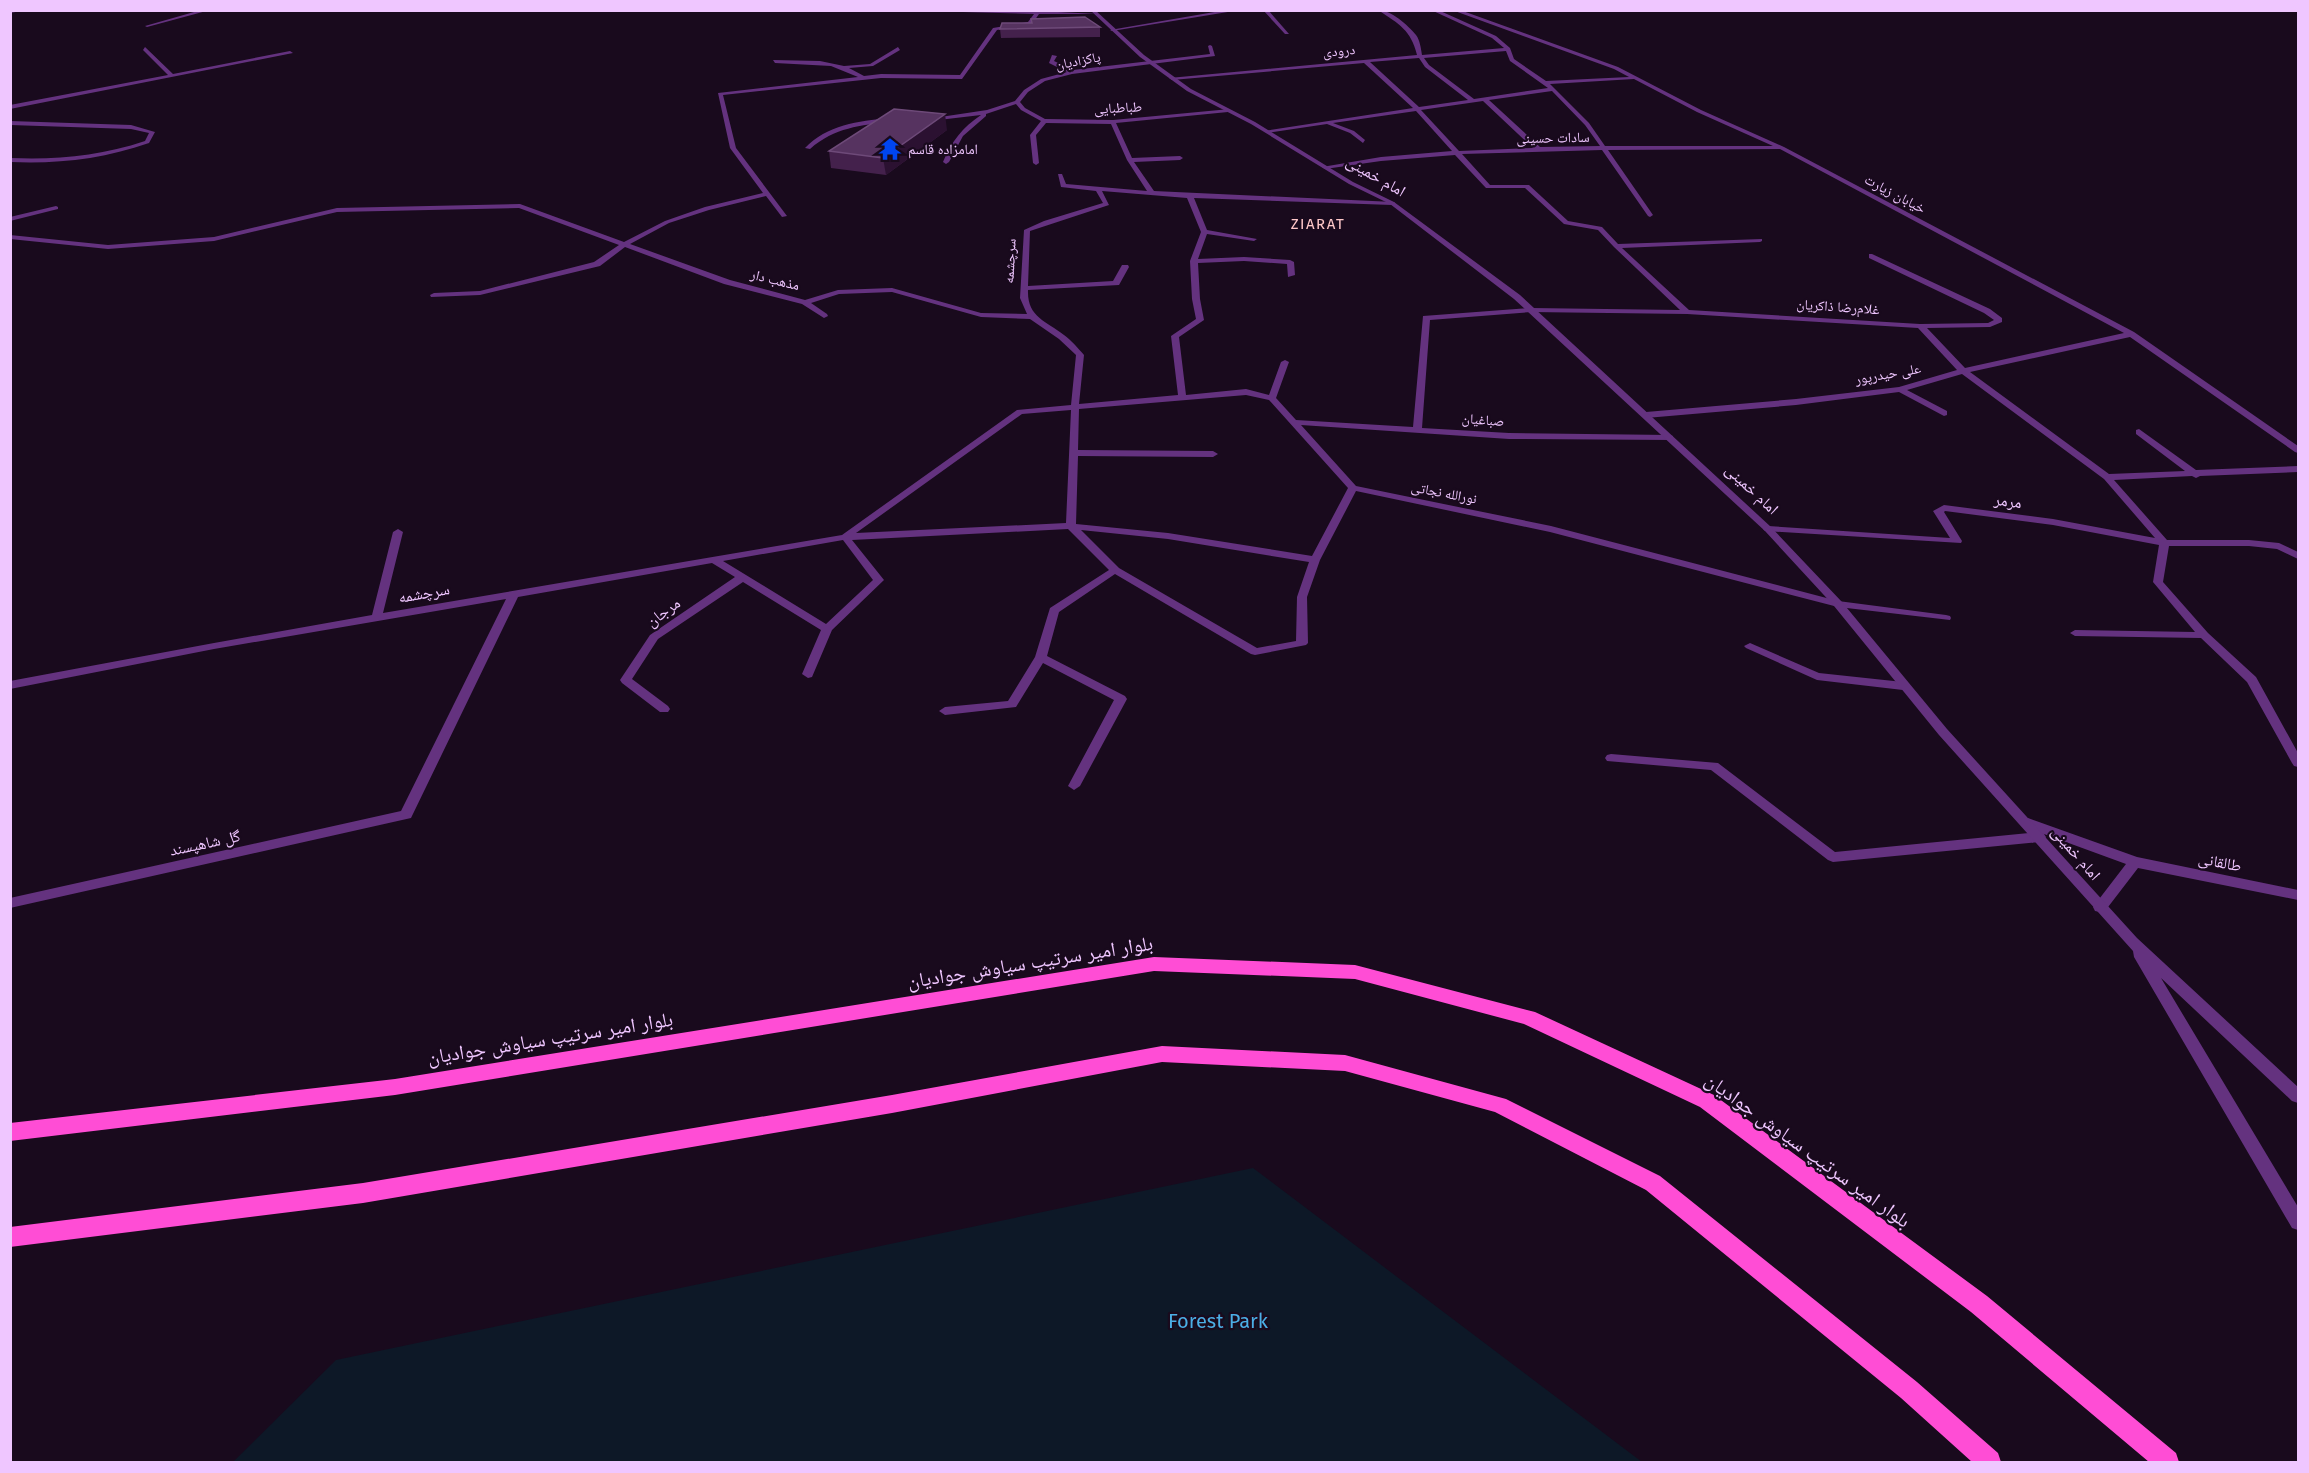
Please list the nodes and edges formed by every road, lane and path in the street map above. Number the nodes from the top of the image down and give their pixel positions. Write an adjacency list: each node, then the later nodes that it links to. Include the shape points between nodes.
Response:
1 (25, 10): 9 (street)
2 (208, 10): 12 (street)
3 (891, 10): 10 (street)
4 (1238, 10): 13 (street)
5 (1266, 10): 14 (street)
6 (1380, 10): 21 (street, via 1415,37)
7 (1433, 10): 16 (street, via 1494,37)
8 (1454, 10): 30 (street, خیابان زیارت, via 1616,68)
9 (10, 12)
10 (1038, 12): 11 (street); 28 (street, via 1030,23 995,29 962,77)
11 (1094, 12): 13 (street, امام خمینی)
12 (147, 26)
13 (1112, 30): 24 (street, امام خمینی)
14 (1287, 33)
15 (1210, 46): 24 (street, پاکزادیان, via 1213,55)
16 (1508, 48): 21 (street, درودی); 31 (street, via 1512,60)
17 (145, 49): 27 (street)
18 (898, 49): 25 (street, via 871,65)
19 (290, 53): 27 (street)
20 (1054, 56): 26 (street, via 1051,62)
21 (1420, 56): 23 (street, درودی); 34 (street, via 1426,66)
22 (776, 61): 25 (street, via 827,62)
23 (1365, 61): 29 (street, درودی); 38 (street)
24 (1153, 64): 26 (street, پاکزادیان); 29 (street, امام خمینی)
25 (846, 67): 28 (street)
26 (1072, 72): 35 (street, پاکزادیان, via 1043,81)
27 (172, 76): 36 (street)
28 (862, 78): 62 (street, via 720,94 733,148)
29 (1172, 78): 37 (street, امام خمینی)
30 (1633, 78): 31 (street); 49 (street, خیابان زیارت)
31 (1545, 83): 32 (street)
32 (1553, 89): 33 (street); 51 (street, via 1587,124)
33 (1483, 98): 34 (street); 50 (street)
34 (1472, 100): 38 (street)
35 (1017, 102): 39 (street); 42 (street)
36 (10, 107)
37 (1228, 110): 43 (street, طباطبایی); 46 (street, امام خمینی)
38 (1418, 111): 45 (street); 52 (street)
39 (988, 112): 41 (street); 56 (street, via 968,126 950,148)
40 (900, 119): 48 (street, via 832,129)
41 (924, 119)
42 (1044, 121): 43 (street, طباطبایی); 57 (street, via 1033,135)
43 (1113, 122): 55 (street)
44 (10, 123): 54 (street, via 131,127 153,132 147,142 116,154 55,163)
45 (1326, 123): 46 (street); 47 (street, via 1352,132)
46 (1267, 131): 58 (street, امام خمینی)
47 (1363, 141)
48 (808, 148)
49 (1782, 148): 51 (street, سادات حسینی); 87 (street, خیابان زیارت)
50 (1539, 150): 51 (street, سادات حسینی); 52 (street, سادات حسینی)
51 (1605, 150): 66 (street)
52 (1458, 152): 58 (street, سادات حسینی); 74 (street, via 1488,187 1527,186 1566,223 1600,228)
53 (1180, 158): 55 (street)
54 (10, 160)
55 (1130, 160): 61 (street)
56 (946, 162)
57 (1036, 163)
58 (1325, 167): 64 (street, امام خمینی)
59 (1060, 175): 60 (street, via 1063,186)
60 (1098, 189): 61 (street); 79 (street, سرچشمه, via 1107,204 1027,230)
61 (1151, 192): 63 (street)
62 (767, 194): 67 (street); 73 (street, via 667,222)
63 (1190, 196): 64 (street); 69 (street)
64 (1392, 203): 82 (street, امام خمینی)
65 (56, 208): 68 (street)
66 (1650, 215)
67 (784, 216)
68 (10, 219)
69 (1204, 231): 71 (street); 76 (street)
70 (10, 237): 73 (street, مذهب دار, via 108,248 214,239 337,210 520,206)
71 (1254, 239)
72 (1761, 240): 74 (street)
73 (623, 245): 80 (street, via 597,264 480,292); 81 (street, مذهب دار, via 726,282)
74 (1616, 246): 83 (street)
75 (1872, 256): 86 (street, غلام‌رضا ذاکریان, via 1999,320 1990,325)
76 (1194, 261): 78 (street, via 1290,262); 91 (street, via 1200,320 1175,336)
77 (1125, 267): 79 (street, via 1116,283)
78 (1291, 275)
79 (1024, 288): 85 (street, سرچشمه)
80 (434, 295)
81 (805, 302): 84 (street); 85 (street, مذهب دار, via 838,291 892,290 981,315)
82 (1531, 309): 83 (street, غلام‌رضا ذاکریان); 95 (street, امام خمینی); 97 (street, غلام‌رضا ذاکریان, via 1426,318)
83 (1687, 312): 86 (street, غلام‌رضا ذاکریان)
84 (824, 316)
85 (1032, 317): 93 (street, via 1080,355)
86 (1920, 326): 89 (street)
87 (2131, 334): 89 (street, علی حیدرپور); 100 (street, خیابان زیارت)
88 (1285, 362): 92 (street)
89 (1963, 371): 90 (street, علی حیدرپور); 105 (street)
90 (1900, 389): 94 (street); 95 (street, علی حیدرپور)
91 (1182, 397): 92 (street, via 1246,392); 93 (street)
92 (1272, 398): 96 (street)
93 (1075, 406): 101 (street); 110 (street, via 1020,412)
94 (1944, 413)
95 (1646, 415): 99 (street, امام خمینی)
96 (1293, 422): 97 (street, صباغیان); 106 (street)
97 (1417, 429): 99 (street, صباغیان, via 1509,436)
98 (2139, 432): 104 (street)
99 (1670, 438): 108 (street, امام خمینی)
100 (2298, 450)
101 (1074, 453): 102 (street); 107 (street)
102 (1214, 454)
103 (2298, 469): 104 (street)
104 (2196, 475): 105 (street)
105 (2107, 477): 111 (street)
106 (1353, 488): 114 (street); 118 (street, نورالله نجاتی, via 1551,529)
107 (1071, 526): 110 (street, سرچشمه); 114 (street, سرچشمه, via 1168,536); 115 (street)
108 (1768, 529): 111 (street, مرمر, via 1957,541 1938,511 1944,508 2054,522); 118 (street, امام خمینی)
109 (398, 532): 119 (street)
110 (845, 537): 113 (street, سرچشمه); 121 (street, via 879,580)
111 (2164, 543): 112 (street, مرمر, via 2249,543 2279,546); 123 (street, via 2158,582)
112 (2298, 556)
113 (714, 560): 116 (street); 117 (street, سرچشمه)
114 (1315, 560): 115 (street, via 1302,597 1302,643 1255,652)
115 (1115, 570): 125 (street, via 1054,610)
116 (743, 577): 121 (street); 129 (street, مرجان, via 654,637 626,680)
117 (514, 594): 119 (street, سرچشمه); 138 (street, گل شاهپسند, via 406,815)
118 (1838, 604): 120 (street, نورالله نجاتی); 128 (street, امام خمینی)
119 (377, 618): 127 (street, سرچشمه)
120 (1946, 618)
121 (827, 629): 126 (street)
122 (2075, 633): 123 (street)
123 (2204, 635): 132 (street, via 2252,680)
124 (1750, 646): 128 (street, via 1817,676)
125 (1041, 657): 130 (street, via 1012,704); 133 (street, via 1121,699)
126 (808, 674)
127 (10, 685)
128 (1903, 686): 134 (street, امام خمینی)
129 (664, 709)
130 (945, 711)
131 (1611, 759): 135 (street, via 1714,766 1833,857)
132 (2298, 763)
133 (1074, 786)
134 (2028, 823): 135 (street, امام خمینی); 136 (street, طالقانی)
135 (2039, 837): 139 (street, امام خمینی)
136 (2135, 862): 137 (street, طالقانی); 139 (street)
137 (2298, 895)
138 (10, 903)
139 (2100, 907): 140 (street, امام خمینی)
140 (2132, 942): 141 (street, امام خمینی); 143 (street)
141 (2298, 1096)
142 (10, 1132): 146 (main road, بلوار امیر سرتیپ سیاوش جوادیان, via 395,1087 1154,964 1355,972 1528,1017 1707,1101 1979,1304)
143 (2298, 1222)
144 (10, 1237): 145 (main road, via 363,1193 1162,1054 1345,1063 1499,1105 1653,1183 1909,1390)
145 (1989, 1462)
146 (2168, 1462)

